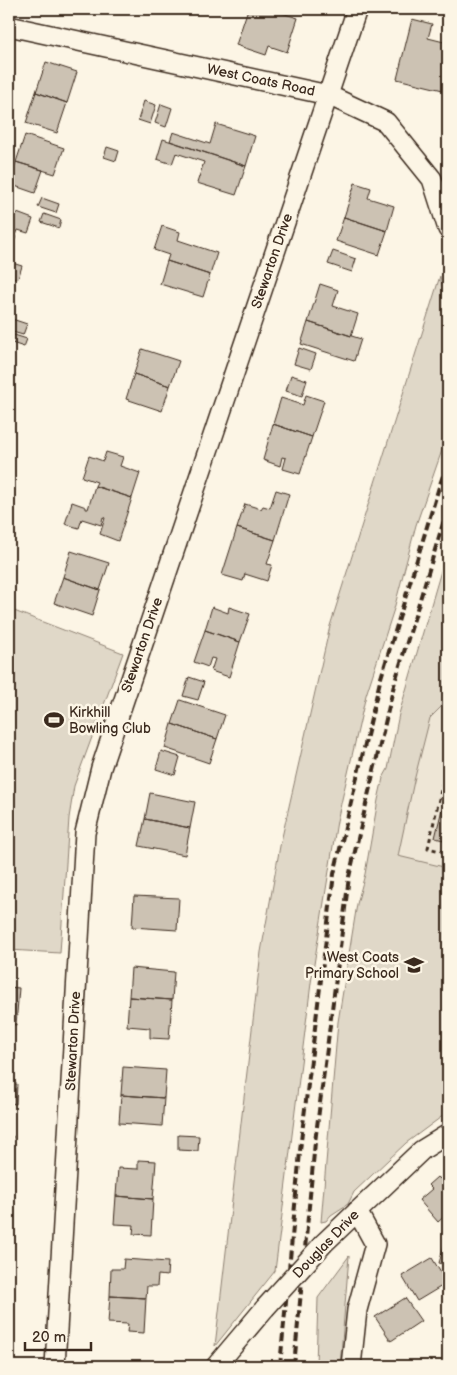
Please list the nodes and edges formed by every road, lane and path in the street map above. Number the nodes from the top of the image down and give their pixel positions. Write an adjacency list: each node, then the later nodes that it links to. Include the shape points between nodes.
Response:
1 (357, 9): 3 (street, Stewarton Drive)
2 (10, 29): 3 (street, West Coats Road)
3 (328, 95): 4 (street, West Coats Road, via 386,122 432,179); 9 (street, Stewarton Drive, via 101,768 85,833)
4 (448, 229)
5 (448, 759): 6 (path, via 428,848)
6 (448, 853)
7 (448, 1134): 8 (street, Douglas Drive, via 422,1150)
8 (357, 1211): 10 (street, Douglas Drive, bridge, via 324,1243); 11 (street, via 375,1244 357,1310)
9 (55, 1366)
10 (216, 1366)
11 (351, 1366)

